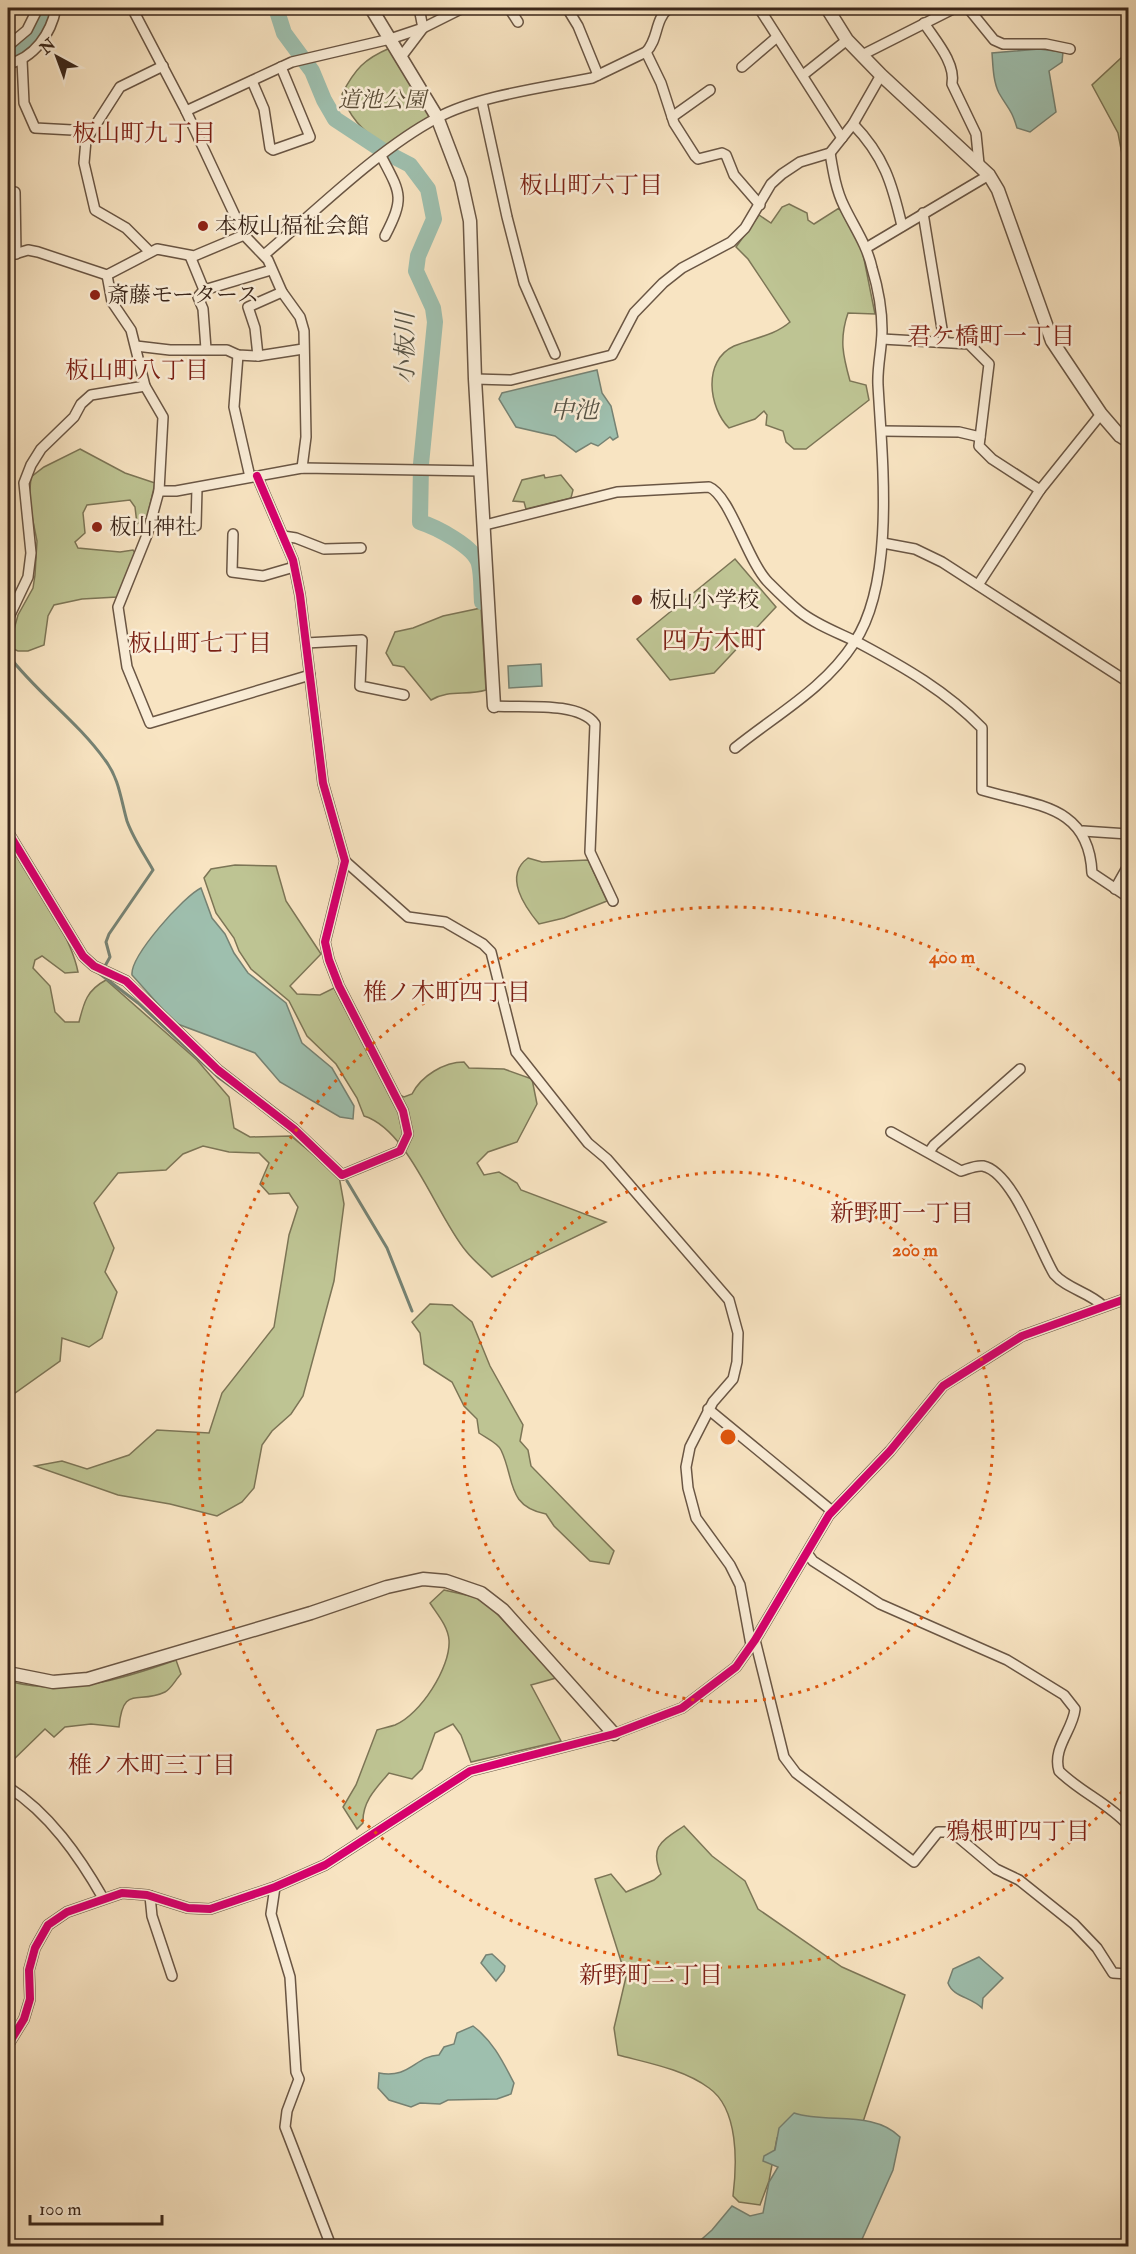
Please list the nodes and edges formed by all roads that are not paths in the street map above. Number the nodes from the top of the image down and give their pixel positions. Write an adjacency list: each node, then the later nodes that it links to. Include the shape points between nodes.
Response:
1 (38, 8): 20 (street, via 27,30)
2 (56, 8): 25 (street, via 48,33)
3 (132, 8): 27 (street)
4 (371, 8): 18 (street)
5 (419, 8): 16 (street)
6 (464, 8): 16 (street)
7 (510, 8): 14 (street)
8 (567, 8): 30 (street)
9 (669, 8): 22 (street, via 657,22 652,46)
10 (759, 8): 17 (street)
11 (827, 8): 19 (street)
12 (955, 8): 15 (street)
13 (968, 8): 21 (street, via 994,40 1003,44 1046,44)
14 (518, 22)
15 (924, 23): 23 (street); 44 (street, via 950,66 952,84 976,134)
16 (423, 28): 18 (street); 24 (street)
17 (777, 37): 29 (street); 31 (street)
18 (390, 39): 24 (street); 28 (street)
19 (847, 39): 23 (street); 31 (street)
20 (8, 46)
21 (1070, 50)
22 (646, 52): 30 (street); 38 (street)
23 (862, 54): 32 (street)
24 (401, 57): 37 (street)
25 (22, 60): 26 (street); 40 (street, via 24,103 35,128)
26 (8, 64)
27 (162, 66): 36 (street); 40 (street, via 120,87)
28 (281, 67): 33 (street); 33 (street, via 310,137 270,148 264,109)
29 (742, 67)
30 (598, 75): 35 (street)
31 (802, 75): 41 (street)
32 (881, 75): 39 (street); 44 (street)
33 (252, 81): 36 (street)
34 (710, 90): 38 (street)
35 (482, 102): 37 (street); 66 (street, via 524,283)
36 (186, 111): 50 (street)
37 (437, 117): 43 (street); 69 (street, via 461,180 470,221)
38 (672, 117): 47 (street, via 698,159 726,155 734,175)
39 (853, 124): 41 (street); 49 (street, via 874,146)
40 (92, 131): 53 (street, via 84,146 84,163 95,210 126,228)
41 (842, 138): 42 (street)
42 (830, 153): 47 (street, via 800,162 782,174 771,184); 52 (street, via 843,205)
43 (381, 156): 51 (street, via 400,199 399,210); 55 (street)
44 (979, 164): 45 (street)
45 (989, 175): 48 (street); 71 (street, via 998,190 1052,341)
46 (15, 192): 54 (street, via 18,212)
47 (760, 205): 69 (street, via 731,242 682,268 649,296 634,313 612,356 511,380)
48 (923, 213): 49 (street); 62 (street)
49 (902, 225): 52 (street)
50 (244, 235): 55 (street); 56 (street)
51 (385, 236)
52 (866, 248): 61 (street, via 882,312)
53 (150, 252): 56 (street, via 157,249); 58 (street)
54 (12, 255): 58 (street, via 38,252)
55 (264, 255): 57 (street)
56 (190, 256): 59 (street)
57 (271, 270): 59 (street); 60 (street)
58 (107, 275): 63 (street, via 112,302 127,322)
59 (204, 290): 64 (street, via 198,297 203,309)
60 (282, 292): 65 (street, via 300,317); 68 (street, via 248,307)
61 (882, 339): 62 (street); 72 (street, via 878,383)
62 (944, 341): 73 (street, via 969,344 989,364)
63 (136, 346): 64 (street); 70 (street)
64 (206, 349): 67 (street)
65 (303, 349): 68 (street); 75 (street, via 306,437)
66 (555, 354)
67 (238, 355): 68 (street); 77 (street, via 234,407)
68 (258, 356)
69 (475, 380): 76 (street)
70 (145, 386): 80 (street, via 163,417); 89 (street, via 91,395 31,465 24,483 30,553 28,577)
71 (1101, 414): 74 (street); 79 (street)
72 (882, 431): 73 (street, via 959,432); 85 (street)
73 (980, 437): 79 (street, via 980,446 992,459)
74 (1128, 441)
75 (302, 468): 76 (street); 77 (street)
76 (481, 471): 81 (street)
77 (254, 477): 78 (street); 84 (street)
78 (197, 488): 80 (street); 82 (street)
79 (1040, 490): 88 (street)
80 (159, 491): 92 (street, via 147,534 118,607 127,667 150,723)
81 (485, 525): 90 (street, via 617,492 709,487 723,500 765,580 800,612); 95 (street)
82 (196, 526)
83 (233, 534): 87 (street, via 232,572 263,576)
84 (283, 537): 86 (street, via 324,549); 87 (street)
85 (883, 543): 88 (street, via 929,555); 90 (street, via 877,589)
86 (361, 548)
87 (294, 567): 91 (street)
88 (978, 585): 93 (street)
89 (8, 619)
90 (856, 641): 96 (street, via 833,671 798,703); 97 (street, via 925,679 982,728 982,790 1065,814)
91 (306, 643): 92 (street); 94 (street, via 362,640 360,686)
92 (310, 675): 100 (street, via 323,783)
93 (1128, 681)
94 (404, 695)
95 (494, 706): 104 (street, via 573,711 590,717 595,724 590,852)
96 (735, 748)
97 (1083, 831): 99 (street); 102 (street, via 1092,852 1092,873)
98 (8, 832): 100 (street, via 83,956 94,966 126,981 218,1070 294,1129 342,1175 400,1151 408,1134 403,1111 329,960 325,942)
99 (1128, 834)
100 (345, 861): 110 (street, via 408,917 445,922 491,952 516,1052 588,1143 729,1300 738,1333 737,1362 733,1379)
101 (1128, 866): 102 (street)
102 (1115, 889): 103 (street)
103 (1128, 897)
104 (613, 901)
105 (1020, 1070): 107 (street)
106 (891, 1132): 107 (street)
107 (929, 1152): 109 (street, via 961,1171 979,1166 998,1174 1020,1207 1054,1274)
108 (1128, 1298): 109 (street)
109 (1103, 1306): 111 (street, via 1022,1336 952,1379)
110 (708, 1409): 111 (street); 113 (street, via 690,1447 686,1467 688,1488 696,1518 740,1585)
111 (832, 1511): 112 (street)
112 (807, 1553): 113 (street); 117 (street, via 867,1597 1007,1660 1064,1695 1075,1709 1057,1757 1059,1771 1105,1802)
113 (753, 1643): 115 (street, via 735,1667 682,1708); 121 (street, via 784,1757 796,1773 914,1862 938,1832 952,1832 996,1869 1018,1880 1074,1924 1097,1948 1113,1973)
114 (8, 1673): 115 (street, via 53,1682 88,1679 387,1587 423,1579 446,1581 482,1593 503,1610)
115 (614, 1734): 118 (street, via 470,1772 325,1865)
116 (8, 1787): 120 (street, via 32,1803 50,1822)
117 (1128, 1825)
118 (275, 1887): 119 (street, via 210,1909 188,1908); 126 (street, via 272,1914 290,1977 299,2079 285,2127)
119 (150, 1896): 120 (street, via 122,1893); 122 (street, via 152,1916)
120 (103, 1898): 124 (street, via 67,1912 48,1925 34,1948 28,1970 30,1999)
121 (1128, 1974)
122 (172, 1976)
123 (8, 2026): 124 (street)
124 (17, 2032): 125 (street)
125 (8, 2044)
126 (331, 2247)

